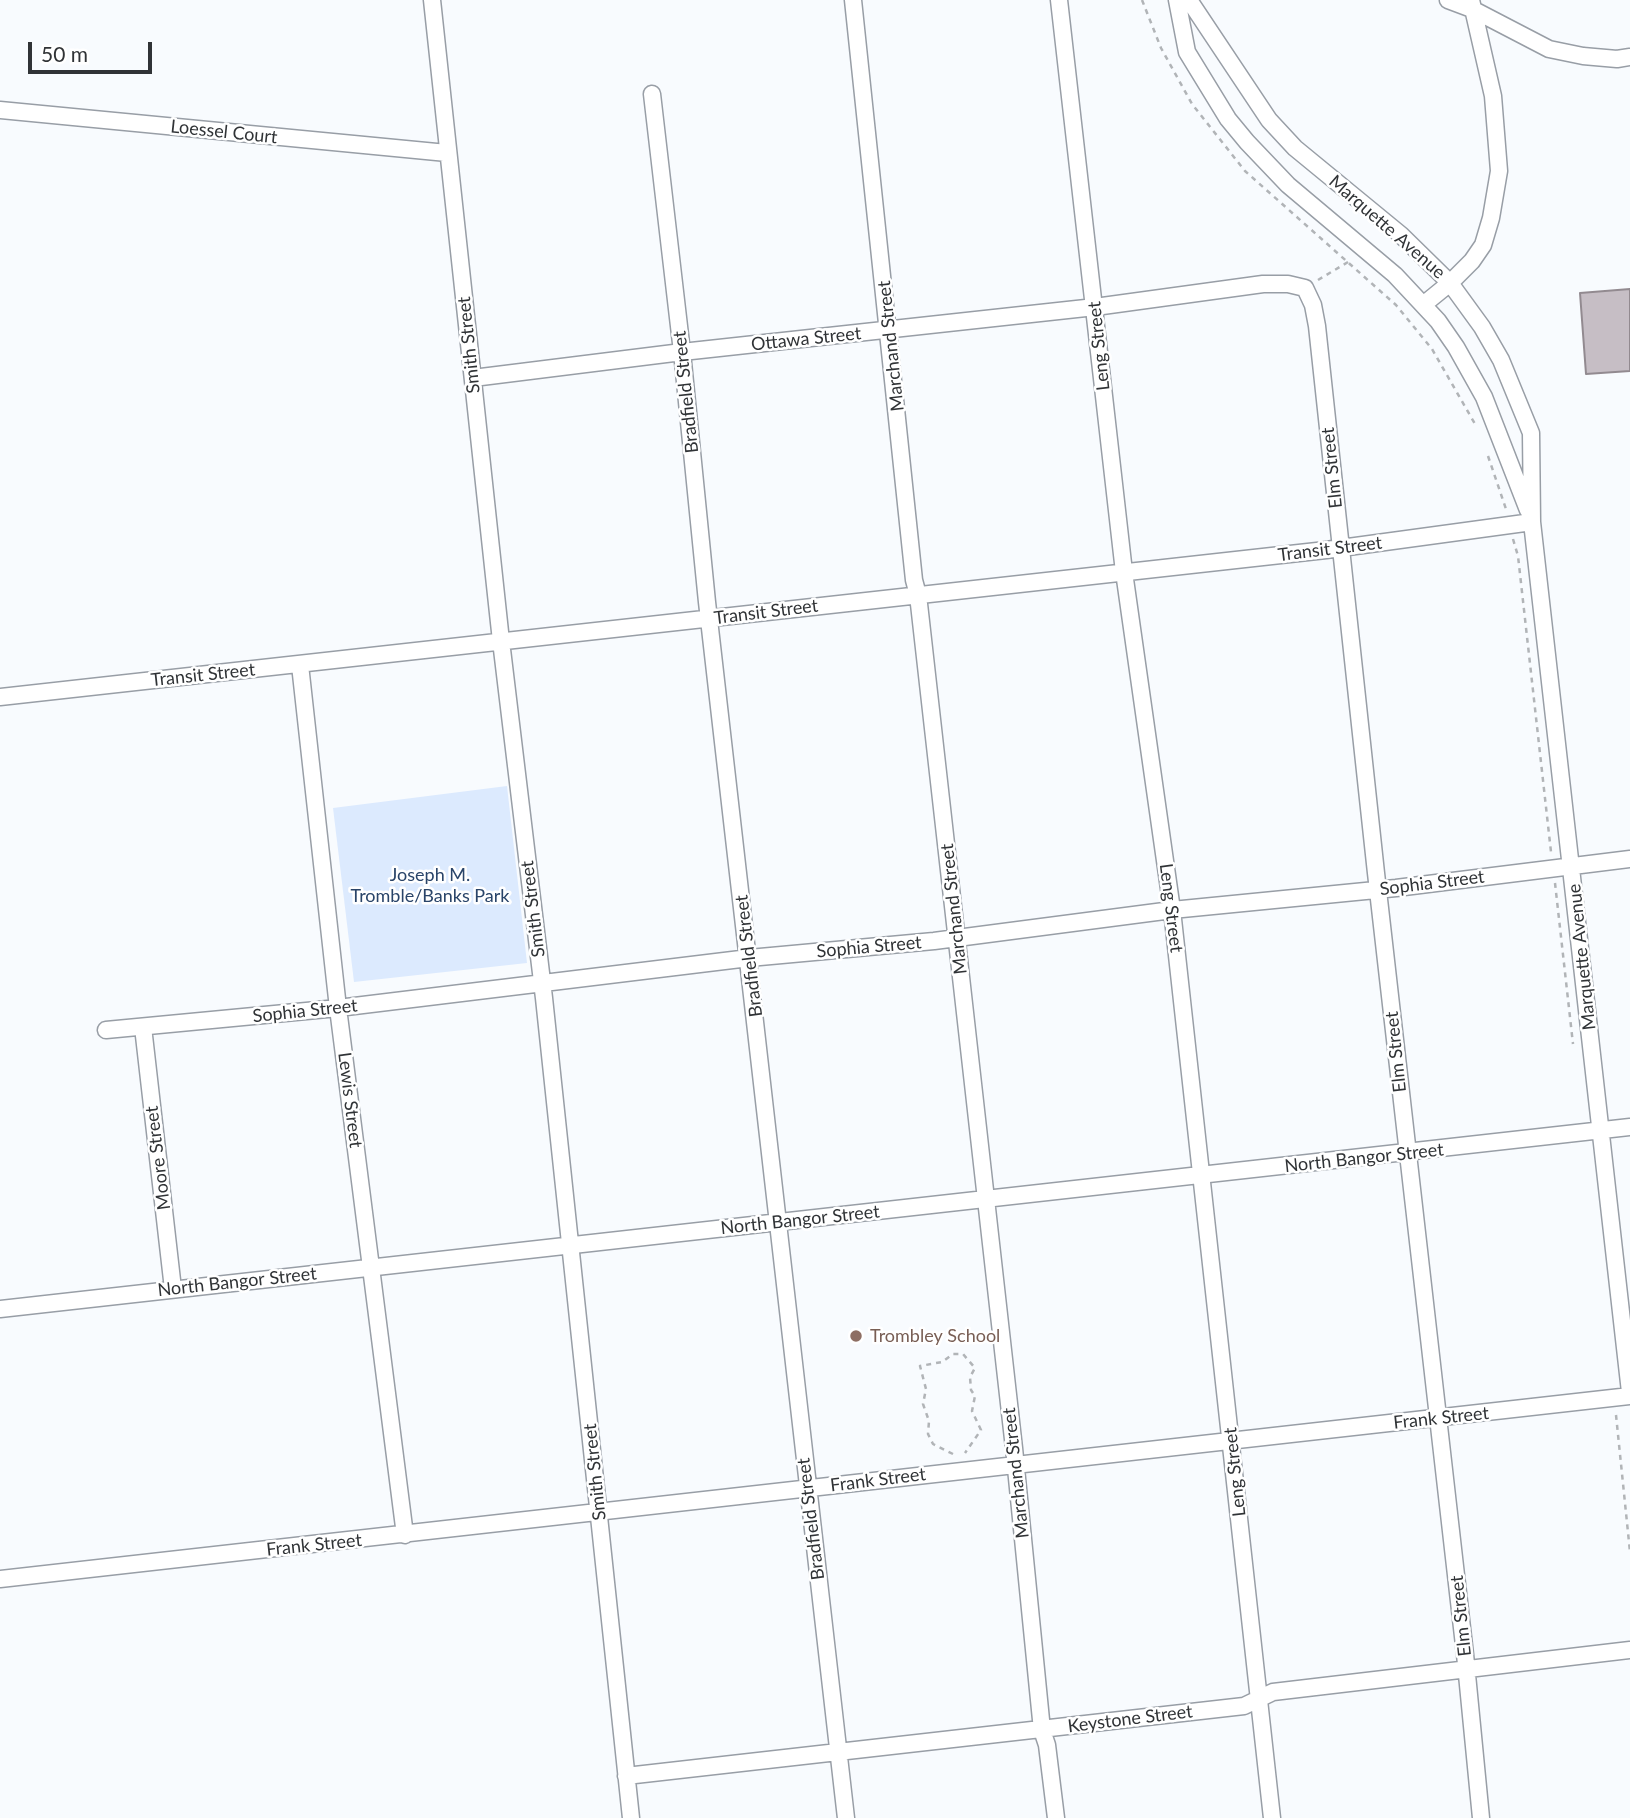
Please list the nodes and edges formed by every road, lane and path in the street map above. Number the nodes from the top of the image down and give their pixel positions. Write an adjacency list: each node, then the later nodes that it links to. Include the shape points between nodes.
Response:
1 (432, 0): 12 (street, Smith Street)
2 (853, 0): 18 (street, Marchand Street)
3 (1059, 0): 17 (street, Leng Street)
4 (1142, 0): 13 (path, via 1161,48 1192,104 1245,171)
5 (1177, 0): 16 (street, Marquette Avenue, via 1187,52 1247,142 1288,185 1376,257)
6 (1189, 0): 14 (street, Marquette Avenue, via 1269,120)
7 (1448, 0): 8 (street)
8 (1472, 5): 9 (street, via 1549,49 1583,56); 14 (street, via 1493,96 1499,171 1483,245)
9 (1630, 57)
10 (652, 94): 19 (street, Bradfield Street)
11 (0, 110): 12 (street, Loessel Court)
12 (447, 153): 20 (street, Smith Street)
13 (1348, 262): 15 (path); 21 (path, via 1396,305 1432,349)
14 (1450, 283): 16 (street); 23 (street, Marquette Avenue, via 1501,360 1531,433)
15 (1305, 288): 17 (street, Ottawa Street, via 1263,284); 25 (street, Elm Street, via 1317,326)
16 (1423, 305): 23 (street, Marquette Avenue, via 1456,346 1484,397)
17 (1095, 307): 18 (street, Ottawa Street); 26 (street, Leng Street)
18 (890, 330): 19 (street, Ottawa Street); 27 (street, Marchand Street)
19 (682, 352): 20 (street, Ottawa Street); 28 (street, Bradfield Street)
20 (473, 378): 29 (street, Smith Street)
21 (1478, 427)
22 (1486, 450): 24 (path)
23 (1532, 522): 24 (street, Transit Street); 33 (street, Marquette Avenue)
24 (1510, 526): 25 (street, Transit Street); 34 (path, via 1518,556)
25 (1341, 548): 26 (street, Transit Street); 35 (street, Elm Street)
26 (1124, 572): 27 (street, Transit Street); 36 (street, Leng Street)
27 (918, 595): 28 (street, Transit Street); 37 (street, Marchand Street)
28 (709, 619): 29 (street, Transit Street); 38 (street, Bradfield Street)
29 (501, 641): 30 (street, Transit Street); 39 (street, Smith Street)
30 (300, 665): 31 (street, Transit Street); 40 (street, Lewis Street)
31 (0, 697)
32 (1630, 859): 33 (street, Sophia Street)
33 (1572, 865): 34 (street, Sophia Street); 45 (street, Marquette Avenue)
34 (1553, 869): 35 (street, Sophia Street); 43 (path)
35 (1378, 890): 36 (street, Sophia Street); 46 (street, Elm Street)
36 (1172, 910): 37 (street, Sophia Street); 47 (street, Leng Street)
37 (957, 937): 38 (street, Sophia Street); 48 (street, Marchand Street)
38 (749, 958): 39 (street, Sophia Street); 49 (street, Bradfield Street)
39 (541, 983): 40 (street, Sophia Street); 50 (street, Smith Street)
40 (338, 1008): 41 (street, Sophia Street); 51 (street, Lewis Street)
41 (143, 1027): 42 (street, Sophia Street); 52 (street, Moore Street)
42 (106, 1030)
43 (1574, 1050)
44 (1630, 1127): 45 (street, North Bangor Street)
45 (1601, 1130): 46 (street, North Bangor Street); 54 (street, Marquette Avenue)
46 (1408, 1153): 47 (street, North Bangor Street); 55 (street, Elm Street)
47 (1202, 1175): 48 (street, North Bangor Street); 56 (street, Leng Street)
48 (986, 1201): 49 (street, North Bangor Street); 59 (street, Marchand Street)
49 (779, 1223): 50 (street, North Bangor Street); 60 (street, Bradfield Street)
50 (570, 1245): 51 (street, North Bangor Street); 61 (street, Smith Street)
51 (371, 1267): 52 (street, North Bangor Street); 62 (street, Lewis Street)
52 (173, 1290): 53 (street, North Bangor Street)
53 (0, 1309)
54 (1624, 1396): 55 (street, Frank Street); 63 (path)
55 (1439, 1418): 56 (street, Frank Street); 66 (street, Elm Street)
56 (1231, 1440): 59 (street, Frank Street); 67 (street, Leng Street)
57 (965, 1452): 58 (path, via 981,1430 972,1411 975,1396 970,1377 975,1368 963,1354 953,1354 942,1362 920,1366 928,1434 933,1444)
58 (953, 1454)
59 (1015, 1464): 60 (street, Frank Street); 68 (street, Marchand Street)
60 (807, 1489): 61 (street, Frank Street); 69 (street, Bradfield Street)
61 (600, 1513): 62 (street, Frank Street); 70 (street, Smith Street)
62 (405, 1535): 64 (street, Frank Street)
63 (1630, 1552)
64 (0, 1579)
65 (1630, 1650): 66 (street, Keystone Street)
66 (1466, 1668): 67 (street, Keystone Street, via 1273,1692); 75 (street, Elm Street)
67 (1260, 1699): 68 (street, Keystone Street, via 1244,1706); 74 (street, Leng Street)
68 (1042, 1730): 69 (street, Keystone Street); 73 (street, Marchand Street)
69 (838, 1754): 70 (street, Keystone Street); 72 (street, Bradfield Street)
70 (626, 1776): 71 (street, Smith Street)
71 (631, 1818)
72 (846, 1818)
73 (1055, 1818)
74 (1272, 1818)
75 (1481, 1818)

